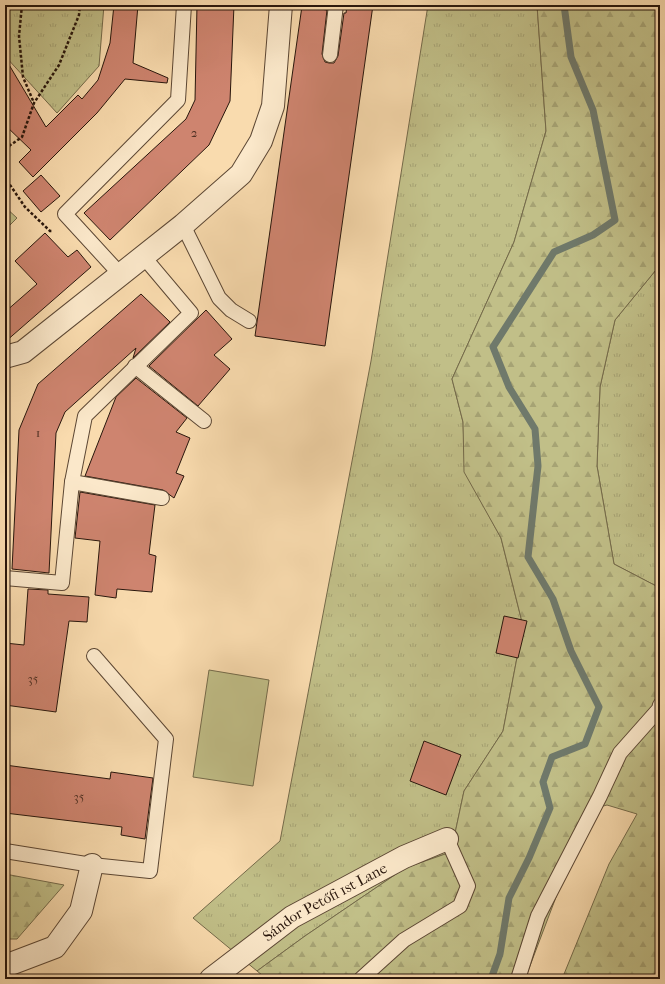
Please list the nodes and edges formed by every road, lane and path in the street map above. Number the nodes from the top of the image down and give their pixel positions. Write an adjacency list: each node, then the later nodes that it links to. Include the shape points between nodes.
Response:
1 (22, 5): 7 (path, via 19,36 23,78)
2 (80, 5): 7 (path, via 79,15 59,65)
3 (184, 5): 11 (lane, via 178,100 65,214)
4 (281, 5): 10 (street, via 272,106 262,141 241,174)
5 (336, 5): 6 (lane)
6 (330, 55)
7 (34, 103): 9 (path, via 22,137)
8 (5, 143): 9 (path)
9 (9, 146): 11 (path, via 6,179 25,207 50,230)
10 (183, 225): 12 (street); 14 (lane, via 220,298 231,310)
11 (80, 231): 13 (lane)
12 (143, 256): 13 (street); 16 (lane, via 191,313)
13 (120, 274): 15 (street, via 23,352)
14 (249, 321)
15 (5, 357)
16 (135, 366): 17 (lane); 18 (lane, via 85,416)
17 (204, 421)
18 (72, 482): 19 (lane); 20 (lane, via 62,583)
19 (162, 498)
20 (5, 578)
21 (94, 656): 25 (lane, via 166,738 150,871)
22 (660, 705): 29 (lane, via 620,753 538,916)
23 (447, 839): 27 (street, Sándor Petőfi 1st Lane, via 404,857 292,917); 28 (lane, via 468,886 460,906 404,940)
24 (5, 851): 25 (lane)
25 (92, 865): 26 (street, via 81,911 55,947)
26 (5, 966)
27 (212, 979)
28 (361, 979)
29 (518, 979)

